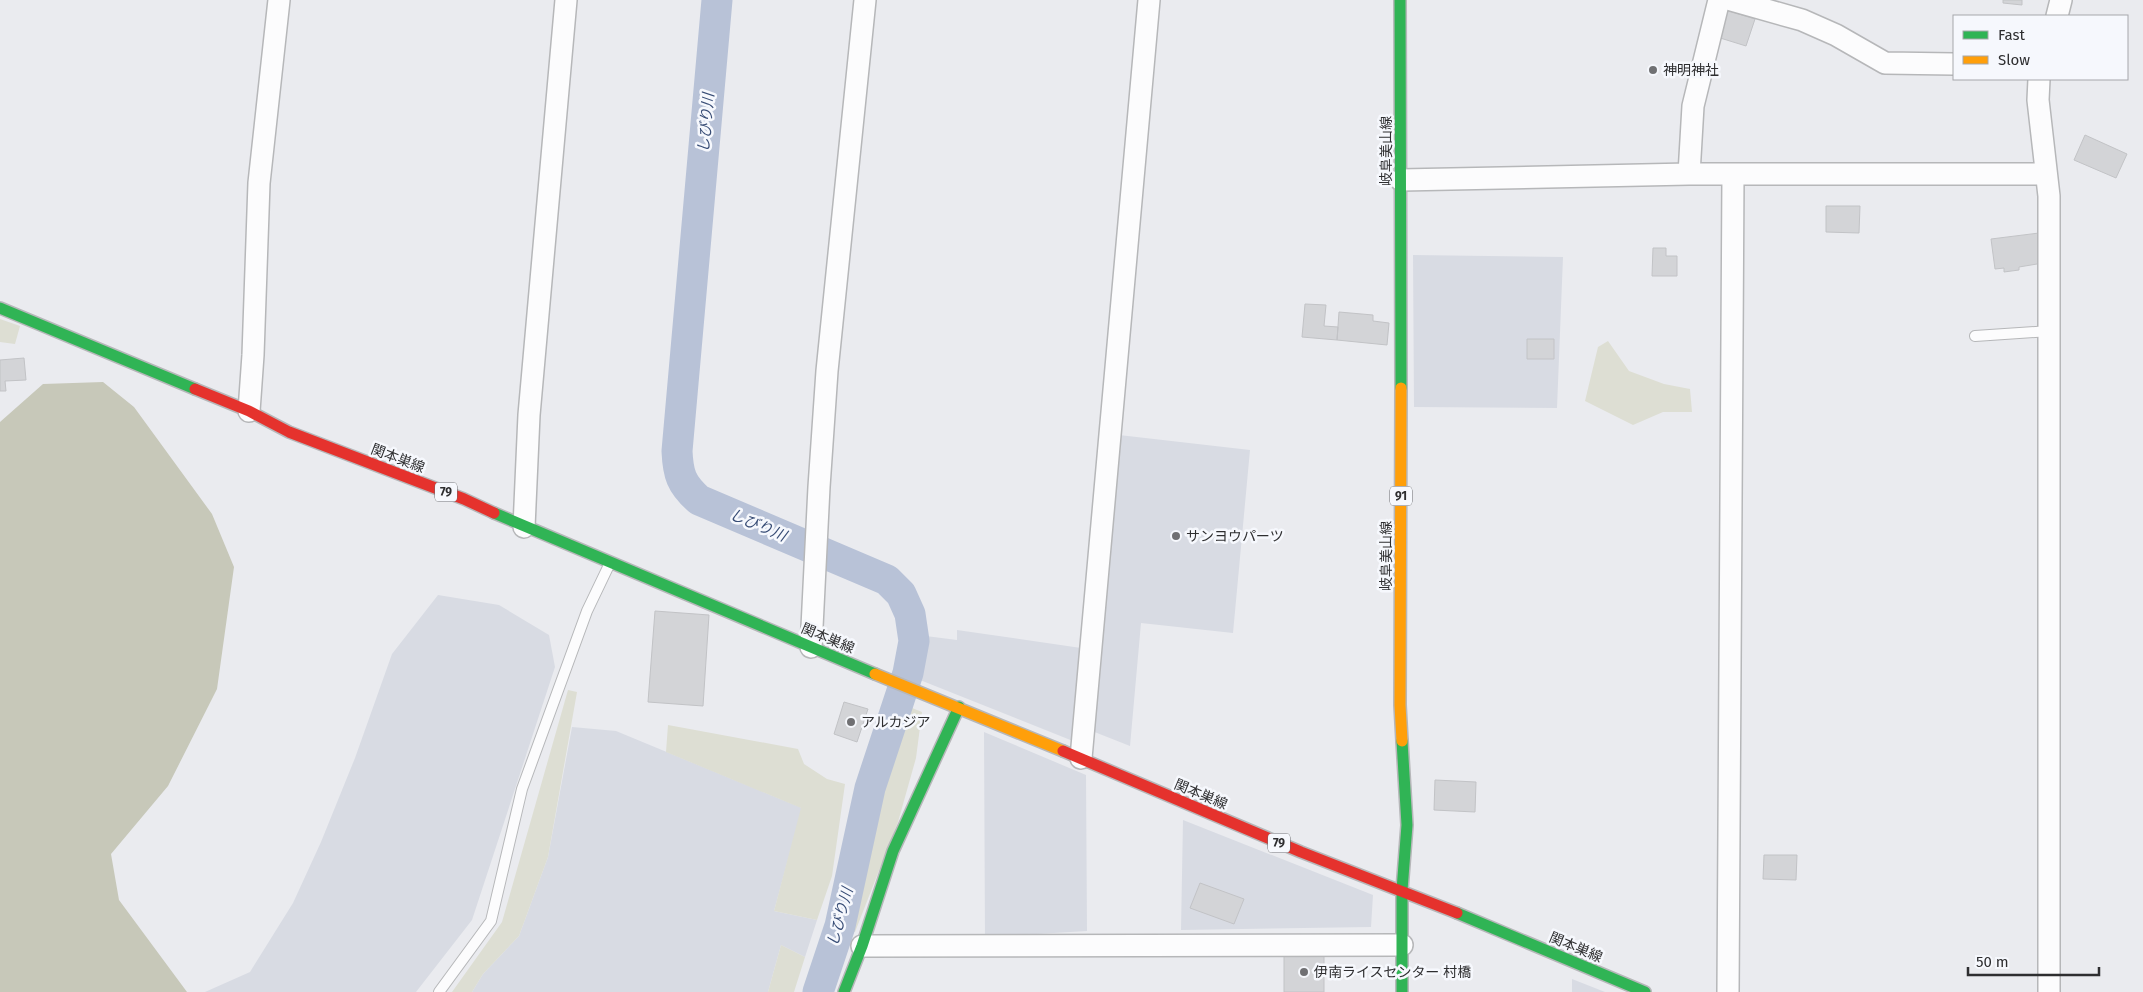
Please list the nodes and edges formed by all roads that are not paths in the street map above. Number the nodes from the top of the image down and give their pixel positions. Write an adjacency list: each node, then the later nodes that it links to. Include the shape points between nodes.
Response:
1 (279, 0): 19 (street, via 259,183)
2 (566, 0): 20 (street, via 529,416)
3 (865, 0): 22 (street, via 827,371)
4 (1149, 0): 24 (street)
5 (1400, 0): 15 (main road, 岐阜美山線 / 91)
6 (1719, 0): 12 (street, via 1693,106)
7 (1731, 0): 10 (street, via 1802,20 1836,34 1885,63)
8 (2061, 0): 9 (street)
9 (2057, 15)
10 (1953, 64)
11 (2037, 80): 13 (street)
12 (1689, 174): 14 (street); 15 (street)
13 (2046, 174): 14 (street); 17 (street, via 2049,196)
14 (1733, 175): 32 (street)
15 (1401, 180): 25 (main road, 岐阜美山線 / 91, via 1400,705 1407,825)
16 (0, 308): 19 (main road, 関本巣線 / 79)
17 (2049, 331): 18 (lane); 33 (street)
18 (1975, 336)
19 (249, 411): 20 (main road, 関本巣線 / 79, via 289,432 464,499)
20 (524, 527): 21 (main road, 関本巣線 / 79)
21 (610, 562): 22 (main road, 関本巣線 / 79); 28 (lane, via 587,611 522,789 491,921)
22 (811, 647): 23 (main road, 関本巣線 / 79)
23 (959, 707): 24 (main road, 関本巣線 / 79); 27 (main road, via 893,851)
24 (1081, 758): 25 (main road, 関本巣線 / 79, via 1293,848)
25 (1402, 890): 26 (main road, 岐阜美山線 / 91); 31 (main road, 関本巣線 / 79)
26 (1402, 945): 27 (street); 30 (main road, 岐阜美山線 / 91)
27 (862, 946): 29 (main road)
28 (439, 992)
29 (844, 992)
30 (1402, 992)
31 (1645, 992)
32 (1728, 992)
33 (2049, 992)

